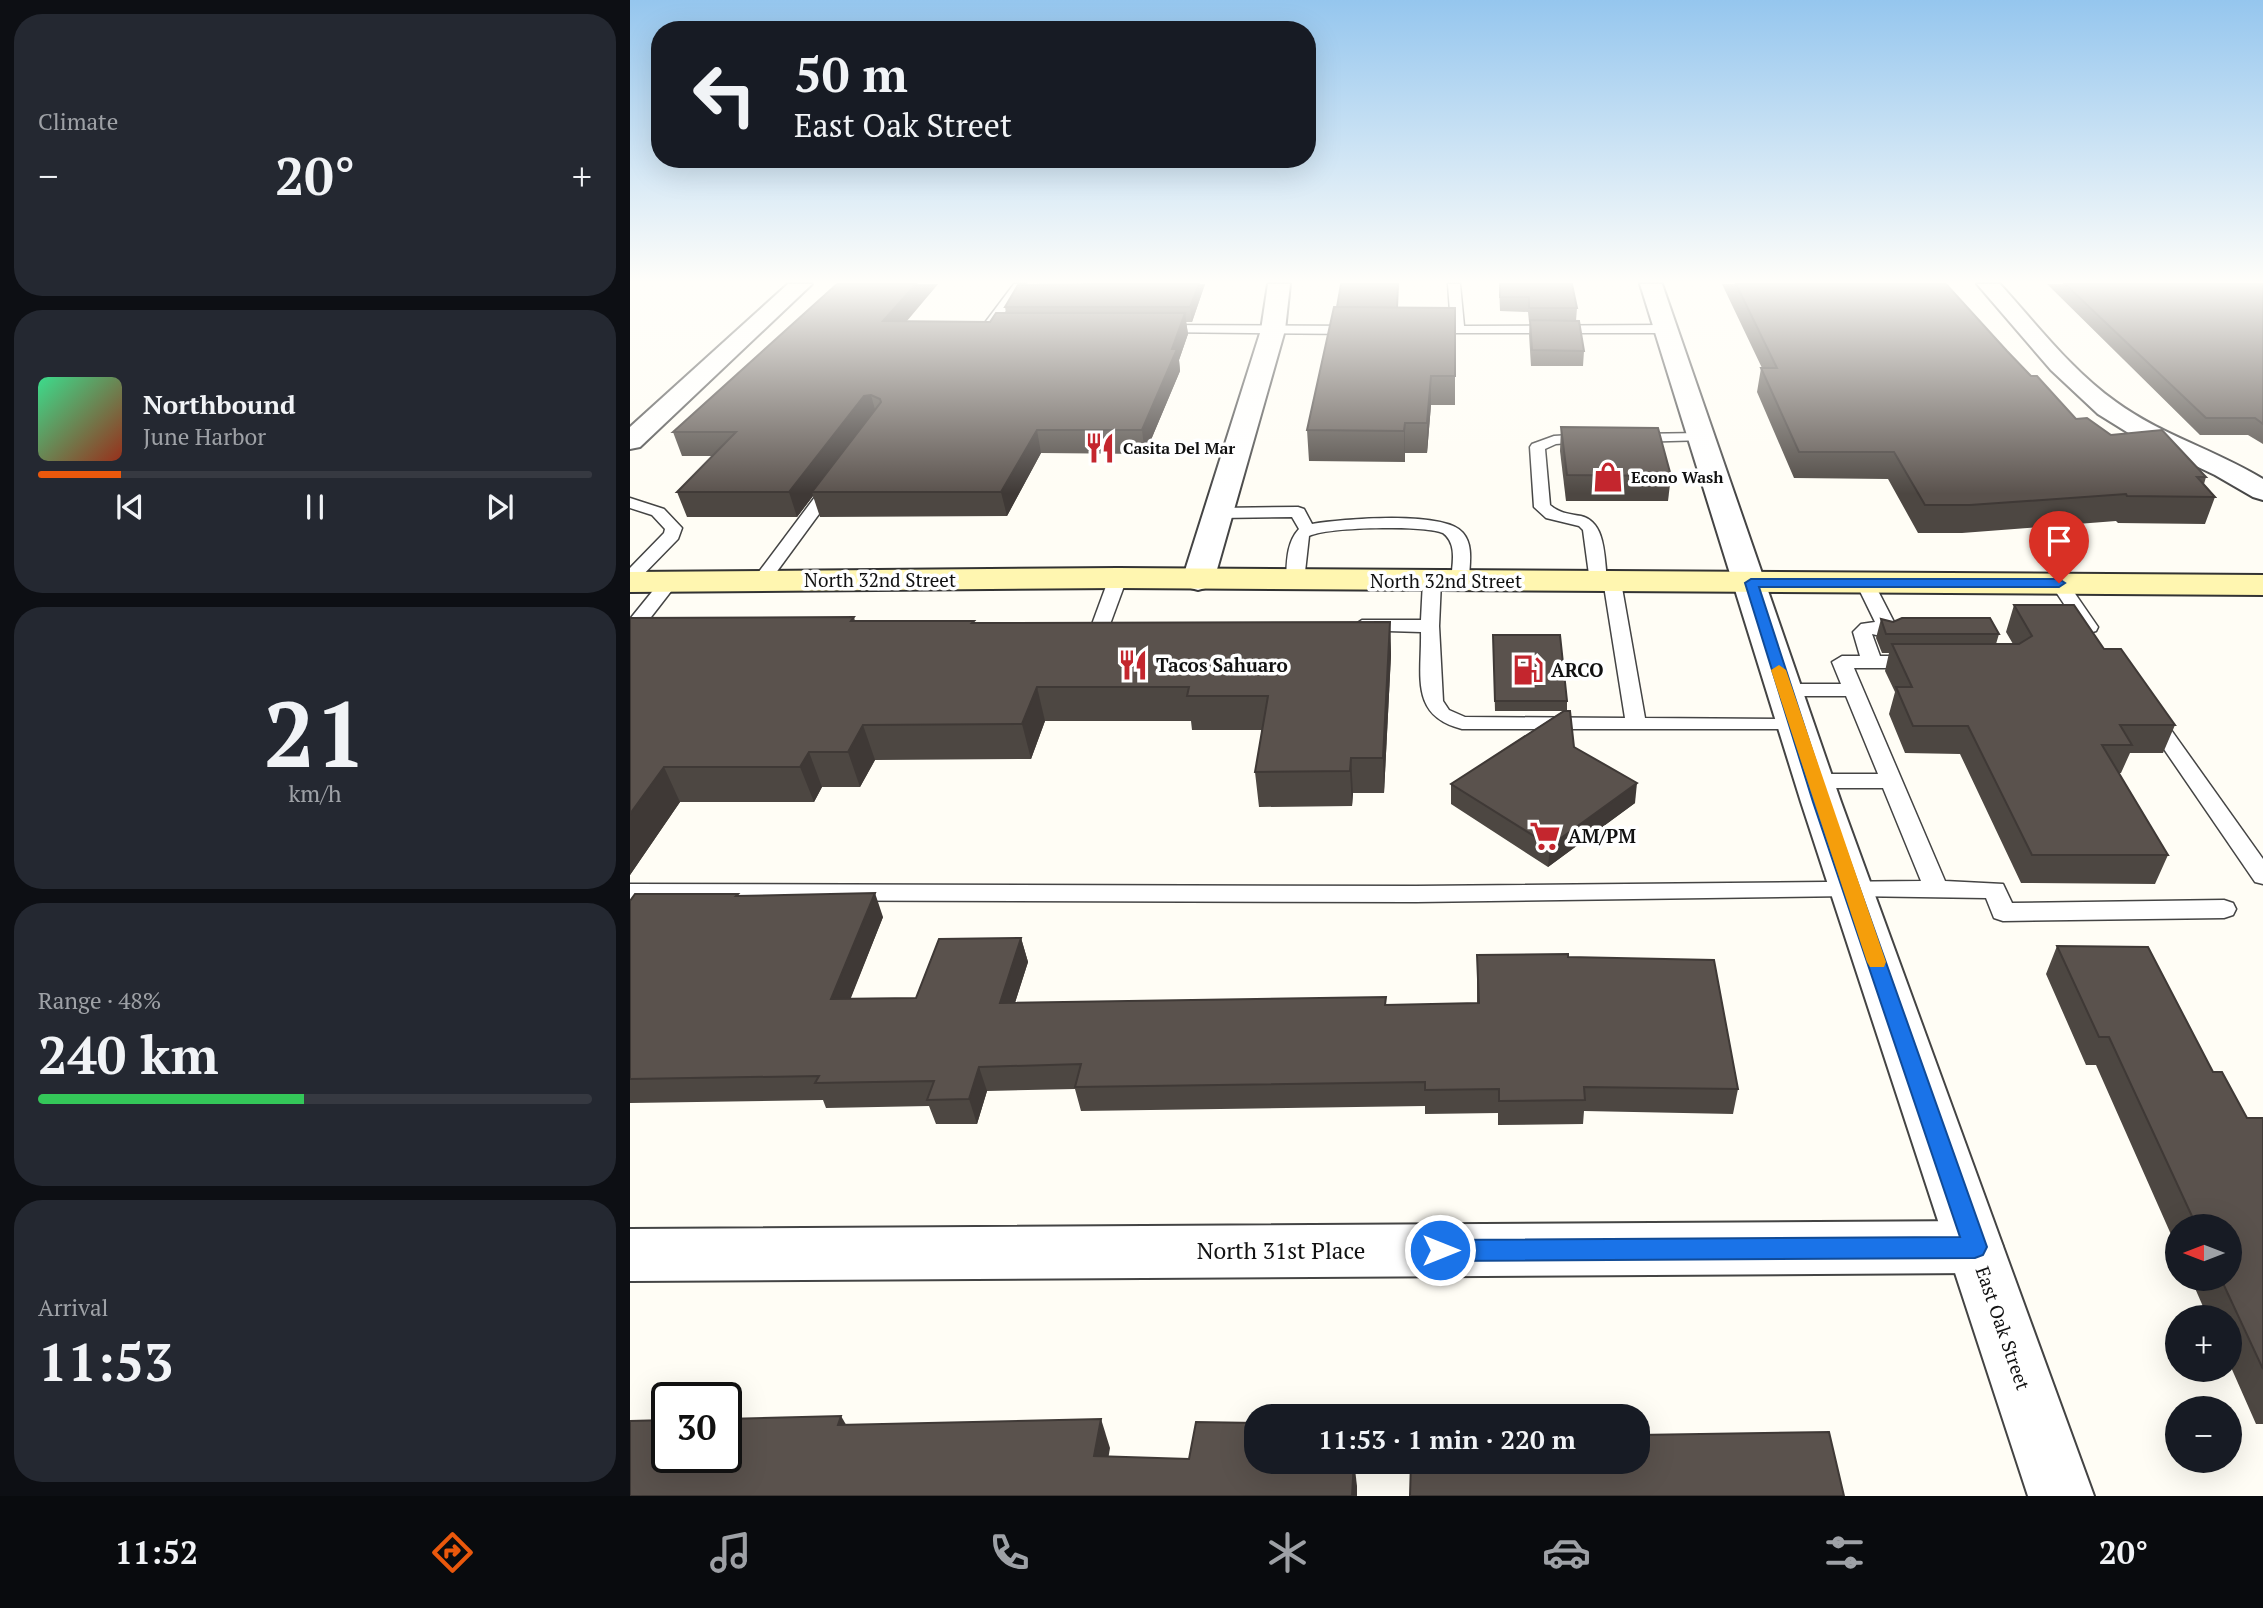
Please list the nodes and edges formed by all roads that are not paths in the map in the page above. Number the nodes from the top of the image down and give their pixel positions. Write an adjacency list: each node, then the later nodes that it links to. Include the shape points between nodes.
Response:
1 (724, 354): 6 (street)
2 (1266, 354): 10 (street)
3 (1674, 354): 5 (street, East Oak Street)
4 (2052, 354): 8 (street, via 2108,408)
5 (1702, 436): 19 (lane, via 1554,440 1537,447 1542,507 1552,515 1585,522); 20 (street, East Oak Street)
6 (630, 440)
7 (840, 475): 16 (lane)
8 (2263, 491)
9 (630, 503): 13 (lane, via 658,512 674,528)
10 (1218, 513): 11 (lane, via 1298,512); 14 (street)
11 (1307, 529): 17 (lane, via 1301,535); 18 (lane, via 1326,525 1454,529 1460,536)
12 (1118, 578): 14 (main road, North 32nd Street); 16 (main road, North 32nd Street); 27 (lane)
13 (630, 580): 15 (main road, North 32nd Street)
14 (1198, 580): 17 (main road, North 32nd Street)
15 (670, 581): 16 (main road, North 32nd Street); 26 (lane, via 635,625)
16 (761, 581)
17 (1294, 581): 18 (main road, North 32nd Street)
18 (1446, 581): 19 (main road, North 32nd Street); 25 (lane)
19 (1606, 582): 20 (main road, North 32nd Street); 36 (lane)
20 (1751, 583): 21 (main road, North 32nd Street); 33 (street, East Oak Street)
21 (1865, 583): 22 (main road, North 32nd Street); 29 (lane)
22 (2059, 583): 23 (main road, North 32nd Street); 30 (lane)
23 (2263, 585)
24 (1347, 626): 25 (lane)
25 (1430, 626): 36 (lane, via 1433,701 1441,714 1462,723)
26 (674, 627)
27 (1100, 627)
28 (1923, 628): 29 (lane)
29 (1888, 630): 31 (lane, via 1868,628 1863,632)
30 (2099, 641)
31 (1872, 662): 32 (lane); 34 (lane, via 1842,662)
32 (1941, 662)
33 (1786, 690): 34 (lane); 37 (street, East Oak Street)
34 (1853, 690): 39 (lane)
35 (2138, 697): 40 (lane)
36 (1636, 724): 37 (lane)
37 (1797, 725): 38 (street, East Oak Street)
38 (1815, 781): 39 (lane); 41 (street, East Oak Street)
39 (1891, 781): 42 (lane)
40 (2263, 876)
41 (1851, 888): 42 (lane); 43 (lane, via 1416,894); 45 (street, East Oak Street)
42 (1936, 889): 44 (lane, via 1995,890 2003,912)
43 (630, 892)
44 (2224, 909)
45 (1975, 1247): 46 (street, North 31st Place); 47 (street, East Oak Street)
46 (630, 1255)
47 (2061, 1496)

